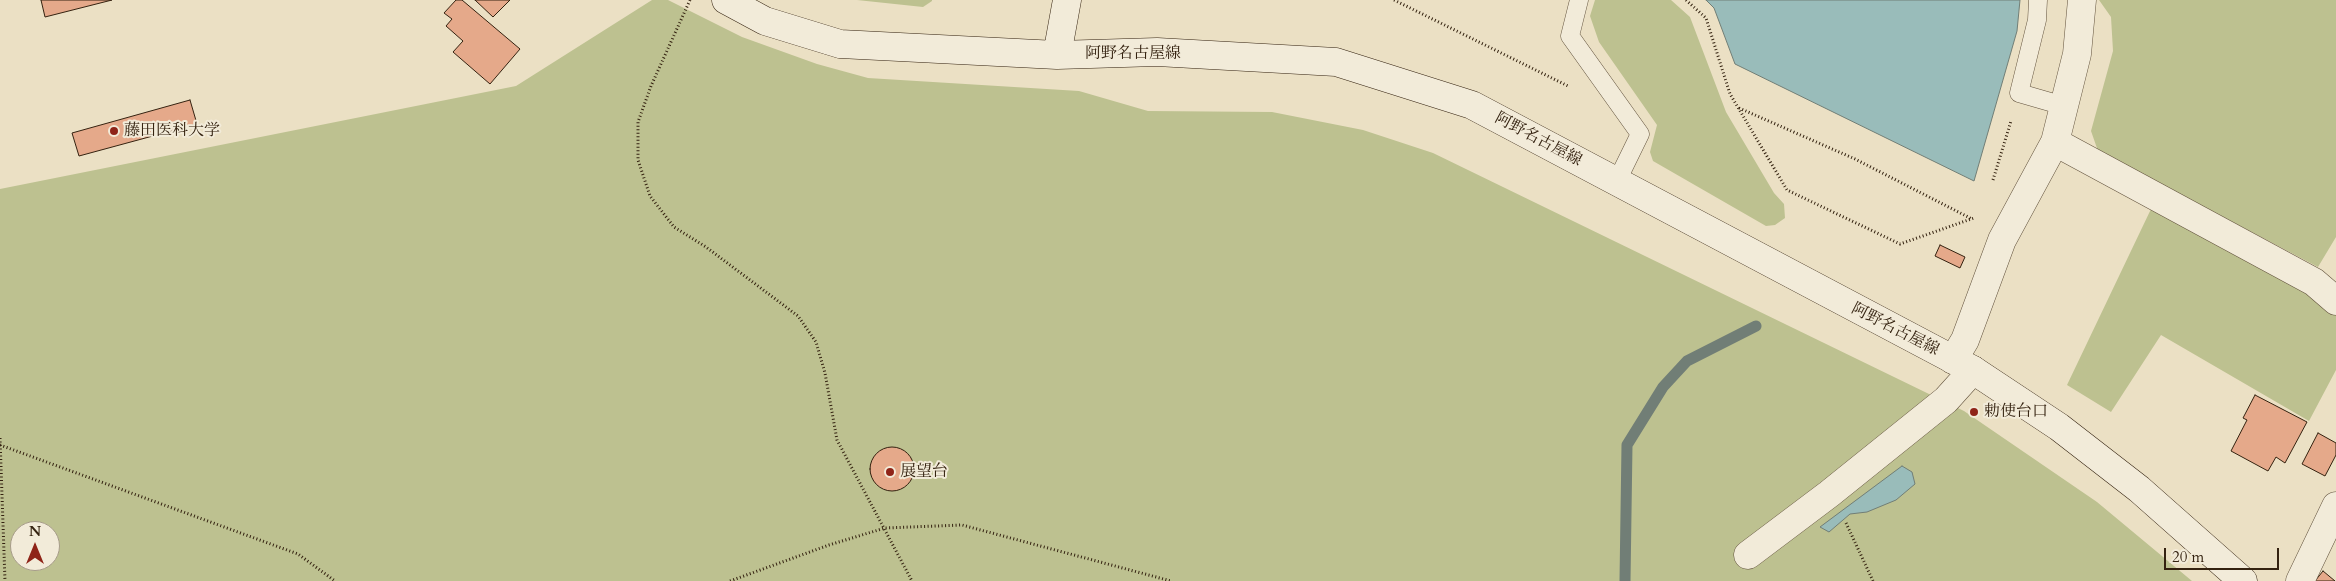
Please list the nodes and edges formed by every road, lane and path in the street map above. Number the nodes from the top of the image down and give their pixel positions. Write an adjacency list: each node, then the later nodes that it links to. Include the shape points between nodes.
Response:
1 (690, 0): 24 (path, via 638,122 638,160 650,196 674,227 798,316 816,342 837,440)
2 (726, 0): 9 (main road, 阿野名古屋線, via 765,21 840,44)
3 (1067, 0): 9 (main road)
4 (1394, 0): 11 (path, via 1585,94)
5 (1580, 0): 11 (lane, via 1570,36)
6 (1686, 0): 13 (path, via 1706,18 1730,94)
7 (2038, 0): 10 (lane, via 2037,20)
8 (2082, 0): 12 (main road, via 2077,54)
9 (1057, 55): 15 (main road, 阿野名古屋線, via 1157,52 1336,62 1472,105)
10 (2019, 93): 12 (lane); 16 (path)
11 (1616, 101): 15 (lane, via 1640,134)
12 (2064, 106): 14 (main road)
13 (1738, 108): 18 (path, via 1855,159); 18 (path, via 1787,190 1900,244)
14 (2055, 142): 19 (main road); 20 (main road, via 2002,240 1965,340)
15 (1617, 181): 20 (main road, 阿野名古屋線)
16 (1991, 187)
17 (1977, 217): 18 (path)
18 (1972, 219)
19 (2333, 290)
20 (1963, 365): 26 (main road, via 1946,400); 33 (main road, 阿野名古屋線, via 2059,427 2139,489)
21 (0, 438): 22 (path)
22 (0, 445): 27 (path); 28 (path, via 298,554)
23 (2336, 506): 34 (main road)
24 (884, 528): 29 (path); 30 (path); 31 (path, via 962,525)
25 (1851, 533): 32 (path)
26 (1748, 555)
27 (5, 581)
28 (335, 581)
29 (730, 581)
30 (912, 581)
31 (1172, 581)
32 (1873, 581)
33 (2243, 581)
34 (2300, 581)

